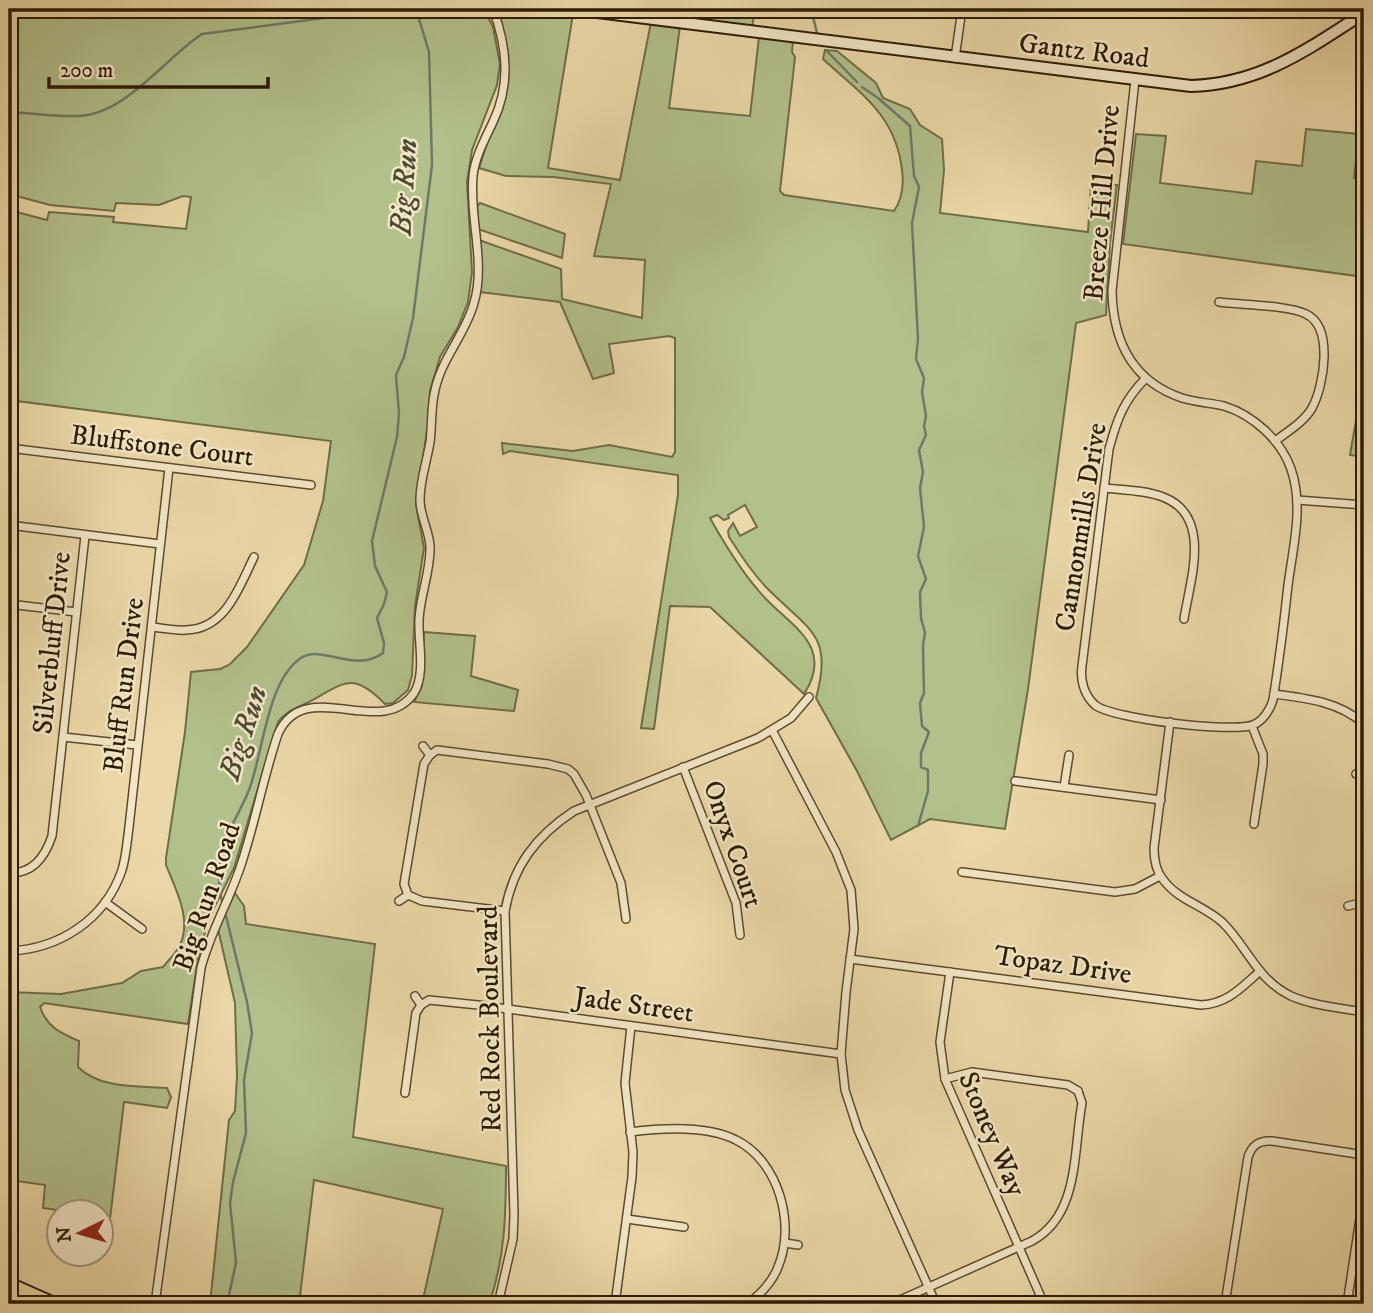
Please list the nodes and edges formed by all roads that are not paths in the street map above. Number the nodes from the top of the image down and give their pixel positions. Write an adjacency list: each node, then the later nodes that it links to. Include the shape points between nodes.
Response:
1 (493, 9): 81 (street, Big Run Road, via 504,50 505,86 473,175 476,294 445,359 434,396 420,500 430,546 419,618 417,687 391,709 307,708 284,721 256,820 201,968)
2 (573, 9): 4 (main road, Gantz Road)
3 (962, 9): 6 (street)
4 (618, 12): 6 (main road, Gantz Road)
5 (1364, 13): 7 (main road, Gantz Road, via 1289,61 1236,81 1191,86)
6 (955, 58): 7 (main road, Gantz Road)
7 (1135, 80): 9 (street, Breeze Hill Drive, via 1112,316 1125,352)
8 (1219, 302): 10 (street, via 1298,311 1312,317 1322,330 1325,345 1313,407)
9 (1146, 378): 10 (street, Breeze Hill Drive, via 1184,398 1244,415); 14 (street, Cannonmills Drive, via 1117,416)
10 (1275, 441): 15 (street, Breeze Hill Drive, via 1291,467)
11 (9, 448): 12 (street, Bluffstone Court)
12 (169, 468): 13 (street, Bluffstone Court); 19 (street, Bluff Run Drive)
13 (311, 485)
14 (1104, 488): 23 (street, via 1165,498 1176,503 1191,523 1195,548); 27 (street, Cannonmills Drive, via 1082,683 1095,705 1109,712)
15 (1297, 500): 16 (street); 25 (street, Breeze Hill Drive)
16 (1364, 505)
17 (9, 525): 18 (street)
18 (85, 536): 19 (street); 22 (street, Silverbluff Drive)
19 (160, 544): 24 (street, Bluff Run Drive)
20 (254, 557): 24 (street, via 230,605 214,622 200,629)
21 (9, 604): 22 (street)
22 (76, 611): 31 (street, Silverbluff Drive)
23 (1184, 619)
24 (152, 627): 32 (street, Bluff Run Drive)
25 (1274, 694): 28 (street, via 1332,705); 29 (street, Breeze Hill Drive, via 1268,712)
26 (809, 696): 30 (street, Red Rock Boulevard)
27 (1170, 722): 29 (street, via 1229,729); 41 (street)
28 (1364, 724)
29 (1252, 726): 43 (street, via 1263,754)
30 (772, 730): 36 (street, Red Rock Boulevard); 57 (street, via 845,870 854,909)
31 (63, 737): 32 (street); 45 (street, Silverbluff Drive, via 48,849 25,870)
32 (138, 745): 49 (street, Bluff Run Drive, via 125,856)
33 (423, 746): 34 (street)
34 (430, 755): 42 (street, via 437,750 562,767 574,774); 47 (street, via 424,764 404,884)
35 (1069, 755): 40 (street)
36 (683, 767): 42 (street, Red Rock Boulevard); 55 (street, Onyx Court, via 736,903)
37 (1364, 769): 38 (street)
38 (1356, 774)
39 (1015, 781): 40 (street)
40 (1064, 787): 41 (street)
41 (1161, 800): 46 (street, via 1154,857)
42 (589, 803): 52 (street, Red Rock Boulevard, via 537,840 514,877); 53 (street, via 621,883)
43 (1254, 824)
44 (962, 872): 46 (street, via 1115,892 1135,890)
45 (9, 873)
46 (1160, 876): 59 (street, via 1178,895 1223,923)
47 (408, 895): 48 (street); 52 (street, via 422,901)
48 (399, 901)
49 (105, 902): 54 (street); 56 (street, Bluff Run Drive, via 89,920 59,940)
50 (1364, 902): 51 (street)
51 (1348, 906)
52 (505, 911): 62 (street, Red Rock Boulevard)
53 (626, 919)
54 (142, 929)
55 (740, 935)
56 (9, 951)
57 (850, 959): 58 (street, Topaz Drive); 65 (street)
58 (950, 972): 59 (street, Topaz Drive, via 1201,1005 1230,998); 66 (street, Stoney Way, via 940,1042)
59 (1259, 972): 63 (street, via 1292,996)
60 (415, 996): 61 (street)
61 (421, 1005): 62 (street, Jade Street, via 429,1000); 69 (street)
62 (507, 1009): 64 (street, Jade Street); 82 (street, Red Rock Boulevard, via 514,1214)
63 (1364, 1012)
64 (631, 1026): 65 (street, Jade Street); 70 (street, via 625,1083)
65 (841, 1055): 79 (street, via 853,1117)
66 (945, 1079): 68 (street, via 972,1072 1069,1085); 77 (street, Stoney Way)
67 (1086, 1086): 68 (street)
68 (1079, 1091): 77 (street, via 1082,1104 1064,1209 1051,1228)
69 (405, 1093)
70 (630, 1132): 73 (street, via 632,1177); 75 (street, via 662,1128 709,1133 749,1147 767,1167 781,1201)
71 (1364, 1155): 88 (street, via 1272,1141 1255,1144 1248,1157)
72 (1364, 1192): 89 (street)
73 (627, 1219): 74 (street); 83 (street)
74 (684, 1227)
75 (785, 1243): 76 (street); 84 (street, via 778,1269 763,1292)
76 (798, 1245)
77 (1018, 1247): 79 (street); 87 (street, Stoney Way)
78 (9, 1284): 80 (main road)
79 (928, 1287): 85 (street); 86 (street)
80 (54, 1304)
81 (155, 1304)
82 (498, 1304)
83 (615, 1304)
84 (748, 1304)
85 (891, 1304)
86 (936, 1304)
87 (1044, 1304)
88 (1225, 1304)
89 (1346, 1304)

